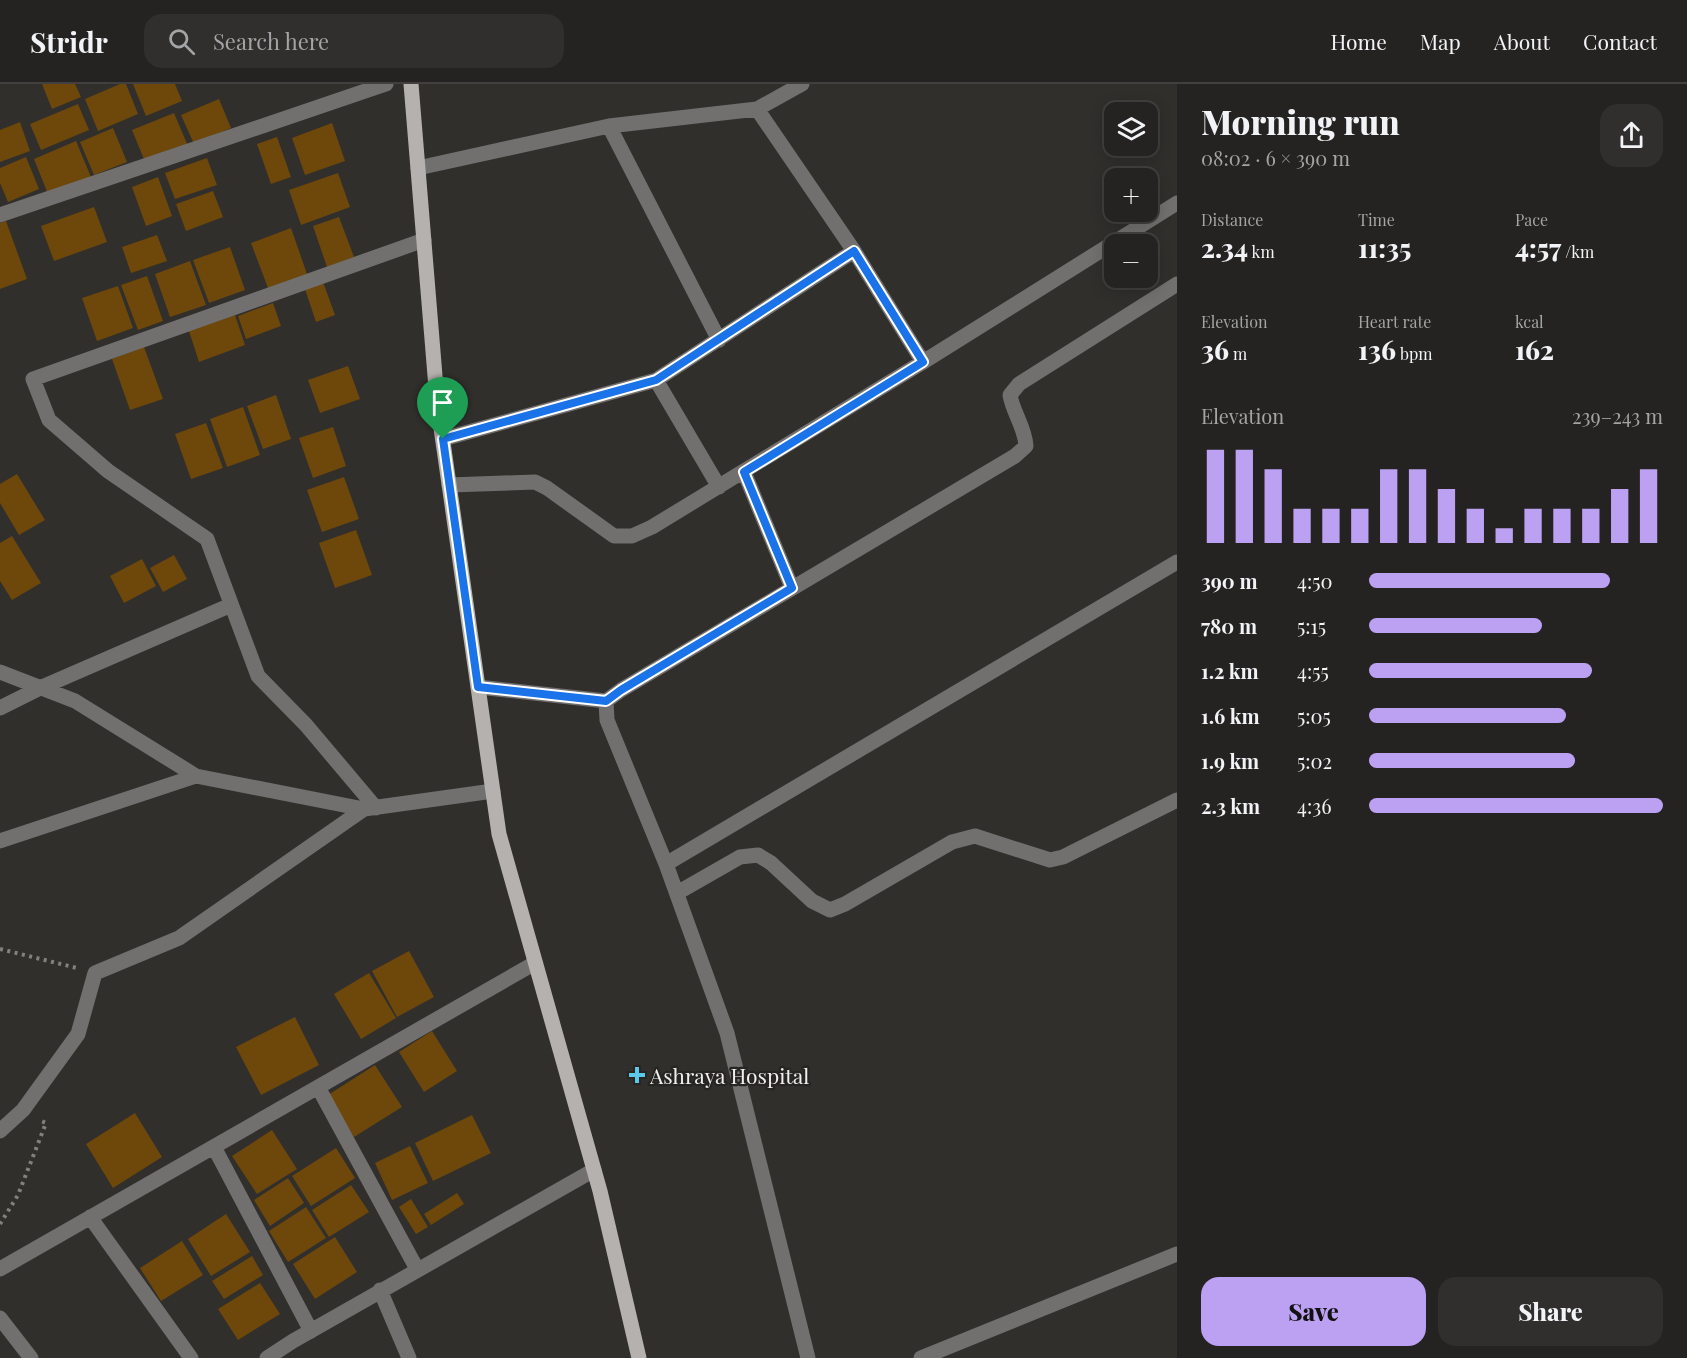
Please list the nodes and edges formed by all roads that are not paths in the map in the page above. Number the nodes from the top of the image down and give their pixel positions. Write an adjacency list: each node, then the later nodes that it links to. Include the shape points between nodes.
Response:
1 (386, 84): 8 (street)
2 (411, 84): 6 (main road)
3 (802, 84): 4 (street)
4 (757, 109): 5 (street); 10 (street)
5 (609, 126): 6 (street); 12 (street)
6 (418, 168): 9 (main road)
7 (1177, 203): 13 (street)
8 (0, 215)
9 (424, 240): 15 (main road); 21 (street, via 33,379 49,420 108,471 207,539)
10 (854, 251): 12 (street); 13 (street)
11 (1177, 284): 20 (street, via 1019,384 1010,394 1026,446 1015,456)
12 (719, 340): 14 (street)
13 (923, 362): 16 (street)
14 (656, 380): 15 (street); 18 (street)
15 (443, 439): 17 (main road)
16 (744, 472): 18 (street); 20 (street)
17 (449, 485): 18 (street, via 535,482 614,536 632,536 652,527); 23 (main road)
18 (719, 487)
19 (1177, 562): 32 (street)
20 (792, 588): 25 (street)
21 (231, 605): 24 (street); 30 (street, via 258,676 306,725)
22 (0, 672): 24 (street)
23 (478, 687): 25 (street); 28 (main road)
24 (40, 688): 26 (street); 27 (street, via 75,701)
25 (606, 701): 32 (street, via 607,720)
26 (0, 708)
27 (196, 776): 30 (street); 31 (street)
28 (493, 791): 30 (street); 34 (main road, via 499,834)
29 (1177, 800): 33 (street, via 1050,860 975,836 952,842 830,910 812,901 758,855 740,857)
30 (370, 808): 36 (street, via 179,939 95,973 78,1034 23,1110)
31 (0, 842)
32 (666, 864): 33 (street)
33 (677, 893): 51 (street, via 728,1033)
34 (535, 963): 35 (street); 38 (main road)
35 (318, 1087): 37 (street); 42 (street)
36 (0, 1131)
37 (214, 1147): 39 (street); 45 (street)
38 (594, 1170): 42 (street); 50 (main road)
39 (90, 1217): 41 (street); 47 (street)
40 (1177, 1254): 52 (street)
41 (0, 1269)
42 (417, 1269): 43 (street)
43 (380, 1290): 45 (street); 49 (street)
44 (0, 1318): 46 (street)
45 (311, 1330): 48 (street)
46 (31, 1358)
47 (191, 1358)
48 (267, 1358)
49 (409, 1358)
50 (639, 1358)
51 (808, 1358)
52 (921, 1358)

